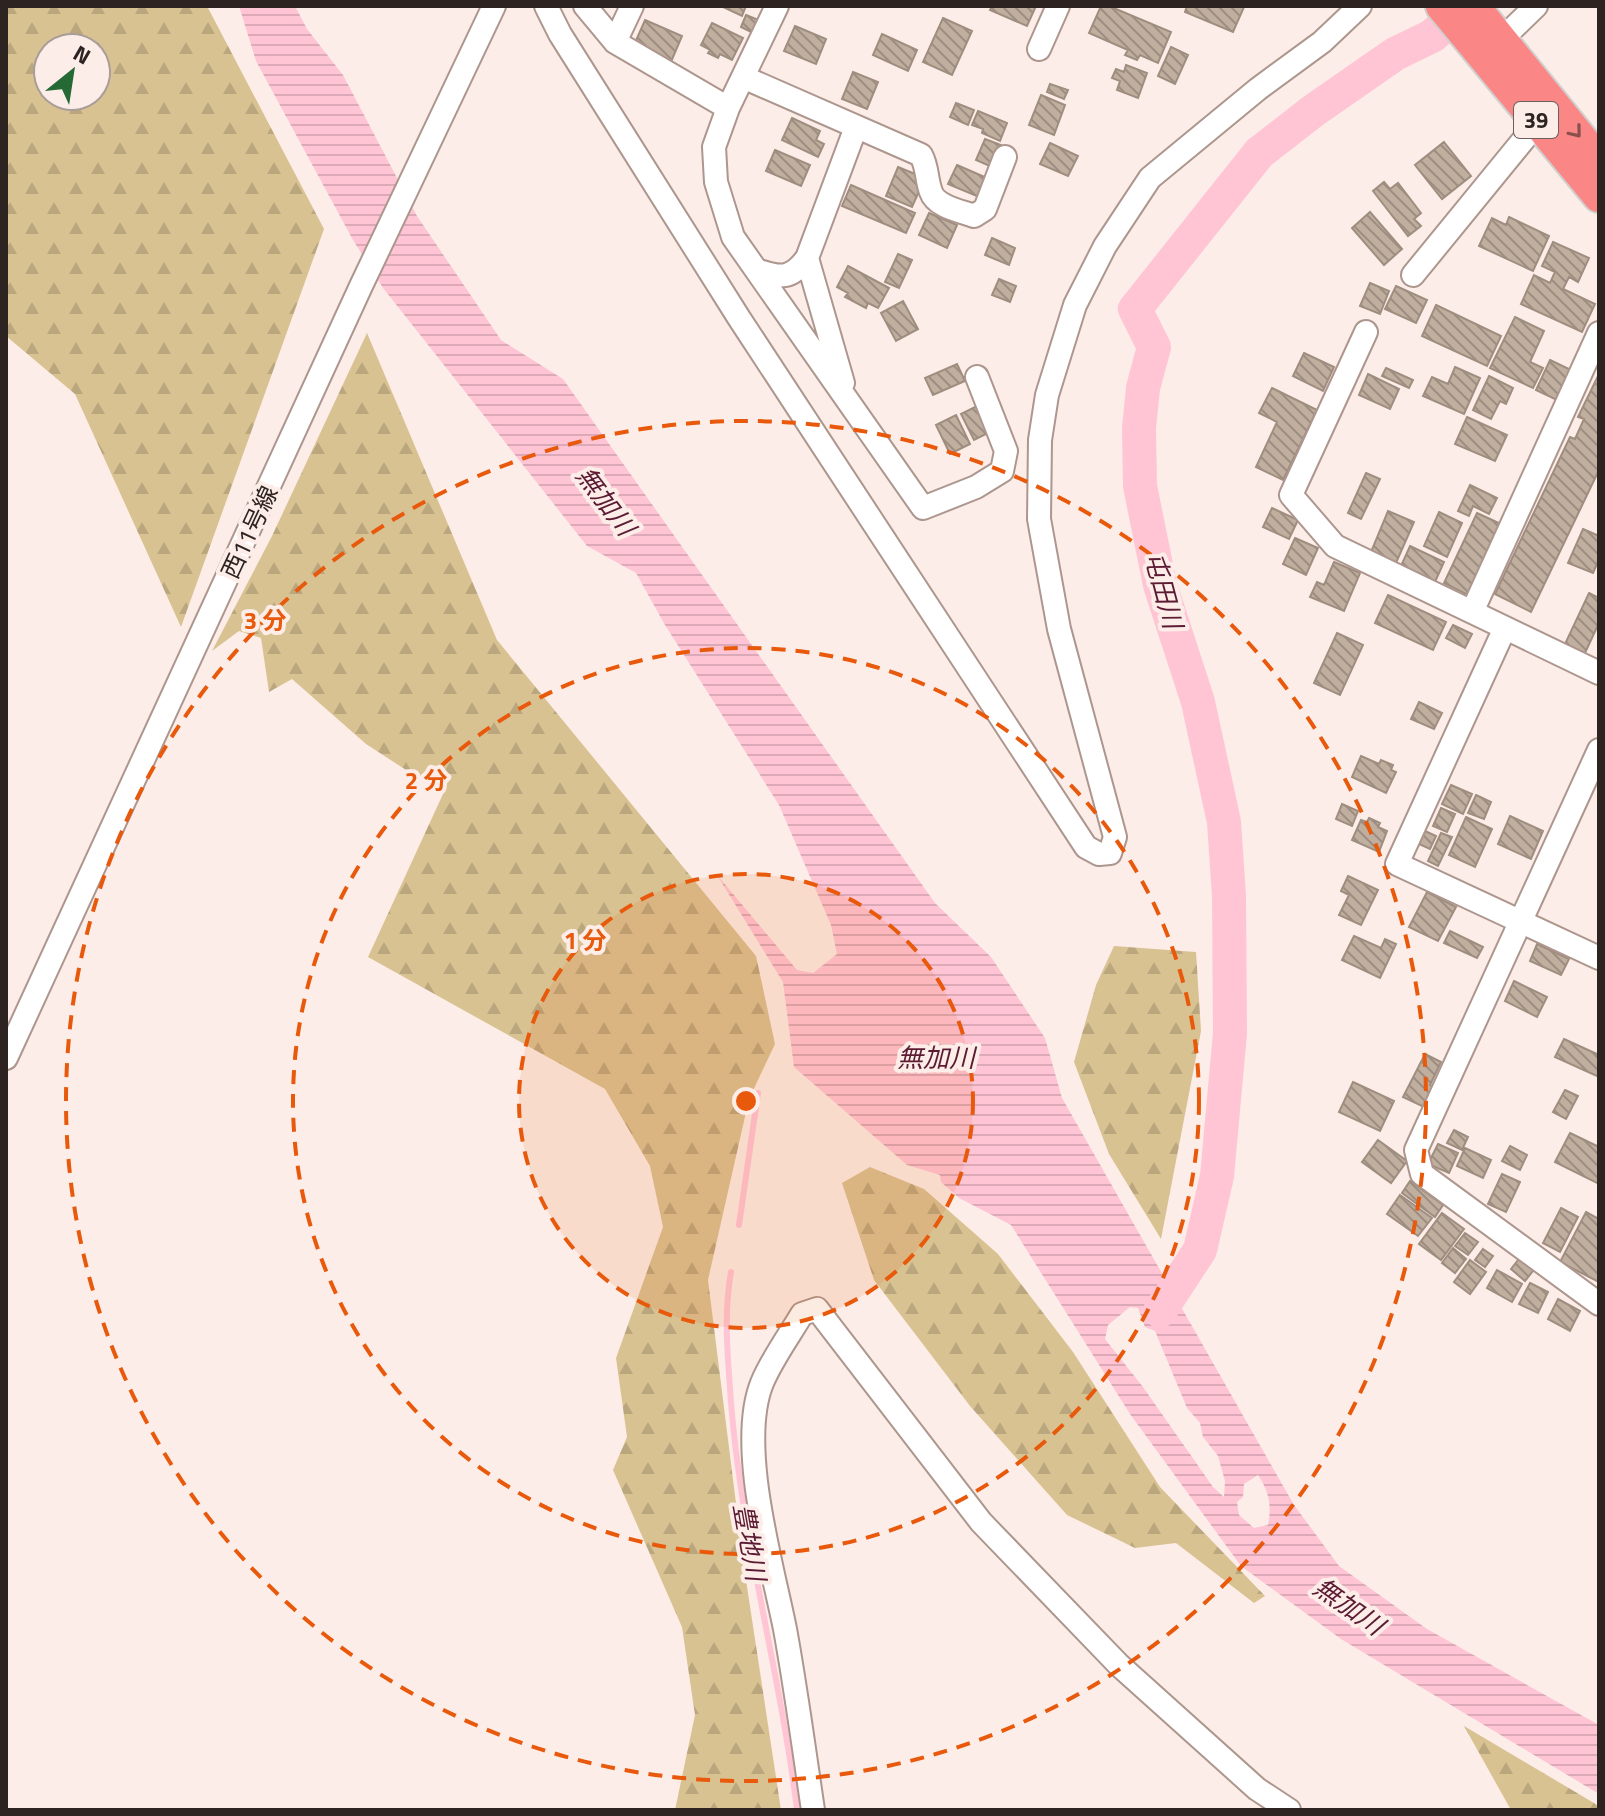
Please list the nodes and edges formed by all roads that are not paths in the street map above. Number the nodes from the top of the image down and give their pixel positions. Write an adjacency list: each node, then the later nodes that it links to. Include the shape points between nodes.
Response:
1 (494, 6): 33 (street, 西11号線)
2 (546, 6): 7 (street, via 739,318 1086,847 1099,854 1110,853 1115,837 1059,629 1039,519 1040,440 1065,336 1105,246 1150,178)
3 (585, 6): 11 (street)
4 (632, 6): 11 (street)
5 (777, 6): 13 (street)
6 (1058, 6): 12 (street)
7 (1360, 6)
8 (1442, 6): 10 (highway, 39)
9 (1536, 6): 10 (street)
10 (1485, 29): 15 (highway, 39); 18 (highway, 39, one-way to 18)
11 (615, 42): 14 (street)
12 (1039, 49)
13 (743, 77): 14 (street); 16 (street)
14 (728, 108): 21 (street, via 714,147 716,182 733,237)
15 (1538, 122): 19 (highway, 39); 22 (street)
16 (856, 127): 17 (street, via 921,155 937,202 974,216 985,209); 20 (street)
17 (1005, 157)
18 (1599, 161)
19 (1599, 196)
20 (807, 258): 21 (street, via 786,276); 26 (street)
21 (756, 270): 26 (street)
22 (1413, 275)
23 (1366, 332): 27 (street, via 1291,495 1335,546)
24 (1599, 333): 27 (street)
25 (977, 377): 26 (street, via 1006,451 1002,471 923,508)
26 (849, 403)
27 (1472, 612): 28 (street)
28 (1504, 630): 29 (street); 31 (street, via 1397,864)
29 (1599, 673)
30 (1599, 750): 31 (street)
31 (1521, 922): 32 (street); 34 (street, via 1416,1150 1422,1174)
32 (1599, 958)
33 (6, 1058)
34 (1599, 1304)
35 (813, 1810): 36 (street, via 758,1498 755,1418 762,1383 802,1314 817,1309 981,1522 1119,1665 1257,1789)
36 (1289, 1810)

